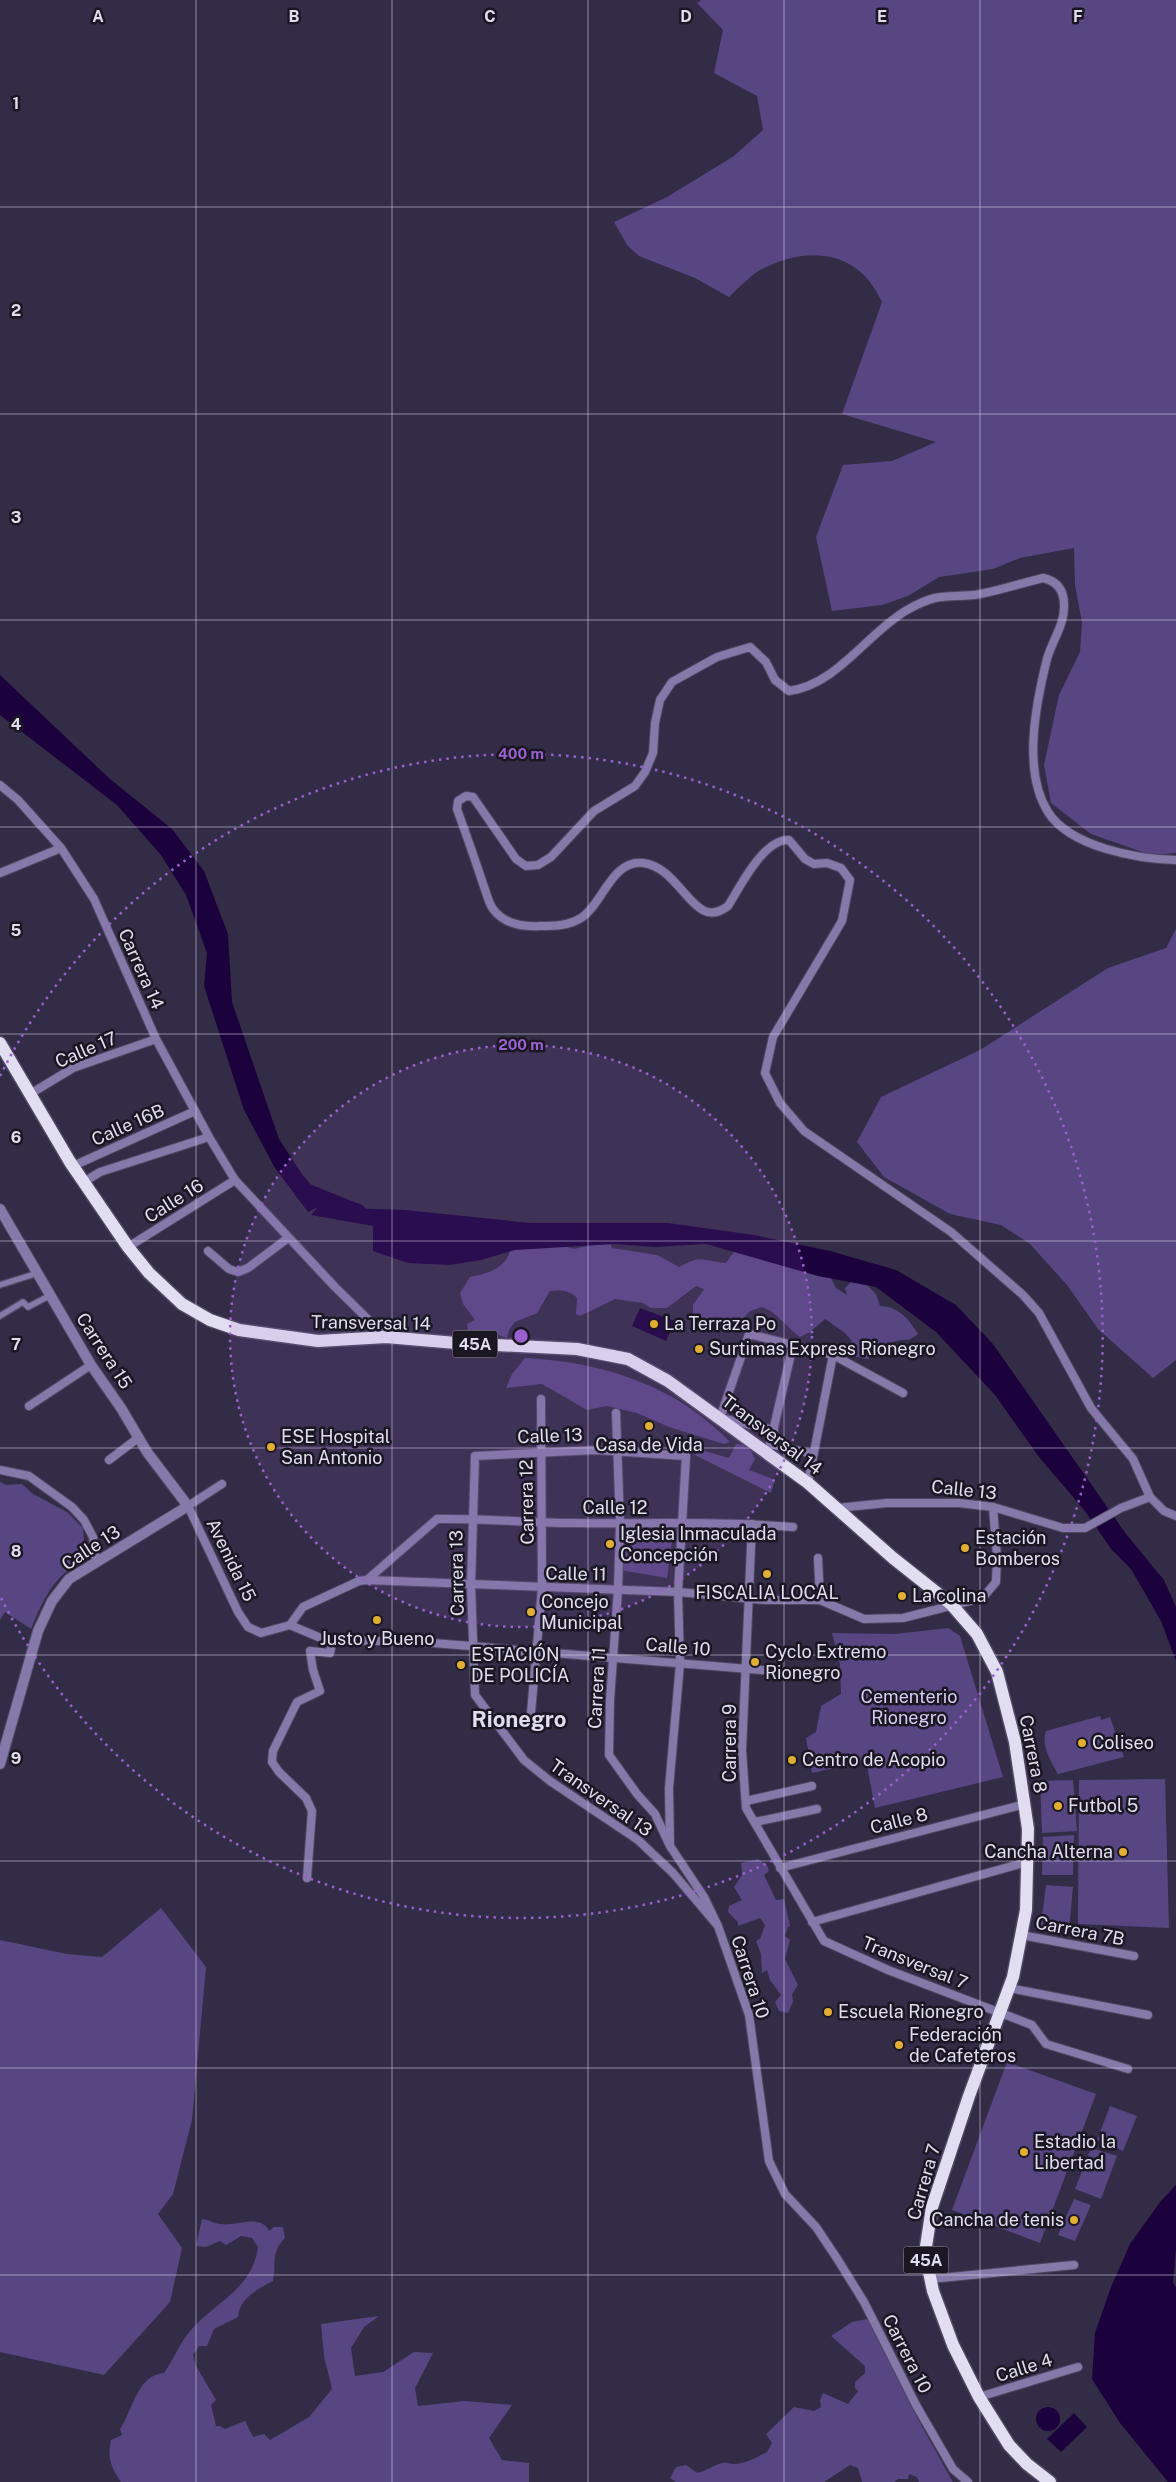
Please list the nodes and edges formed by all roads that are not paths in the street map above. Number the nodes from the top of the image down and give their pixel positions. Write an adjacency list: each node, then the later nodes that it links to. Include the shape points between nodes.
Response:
1 (0, 785): 2 (street, Carrera 14)
2 (61, 848): 4 (street); 5 (street, Carrera 14, via 94,899)
3 (1176, 860): 40 (street, via 1153,859 1108,849 1060,825 1048,812 1036,786 1032,751 1047,658 1064,605 1062,590 1053,580 1043,578 961,598 934,598 908,610 892,619 838,667 805,688 788,691 775,680 766,662 750,647 717,657 672,682 660,700 652,753 635,786 594,811 551,857 538,865 526,866 516,859 473,797 466,796 458,801 457,809 492,908 517,925 564,925 581,918 621,869 629,865 644,863 660,870 674,879 694,905 710,914 721,912 728,906 760,856 776,842 789,840 805,859 814,864 827,863 841,868 850,880 842,921 773,1037 764,1072 780,1103 804,1131 951,1232 1039,1313 1091,1408 1133,1459)
4 (0, 873)
5 (156, 1039): 7 (street, Calle 17, via 74,1068); 8 (street, Carrera 14)
6 (0, 1042): 7 (highway, Transversal 14 / 45A)
7 (30, 1094): 10 (highway, Transversal 14 / 45A)
8 (195, 1111): 9 (street, Carrera 14); 10 (street, Calle 16B)
9 (209, 1137): 11 (street, Carrera 14); 12 (street, via 100,1172)
10 (73, 1166): 12 (highway, Transversal 14 / 45A)
11 (235, 1180): 14 (street, Carrera 14); 15 (street, Calle 16)
12 (84, 1182): 15 (highway, Transversal 14 / 45A)
13 (0, 1209): 17 (street, Carrera 15)
14 (288, 1238): 16 (street, via 238,1272 229,1269); 21 (street, Carrera 14)
15 (128, 1247): 21 (highway, Transversal 14 / 45A, via 149,1273 182,1304 210,1320 239,1330 318,1341)
16 (208, 1250)
17 (38, 1273): 18 (street); 19 (street, Carrera 15)
18 (0, 1285)
19 (49, 1296): 20 (street, via 28,1307 23,1302); 24 (street, Carrera 15)
20 (0, 1316)
21 (386, 1337): 29 (highway, Transversal 14 / 45A, via 577,1349 628,1360 668,1381)
22 (793, 1345): 23 (street); 29 (street, via 749,1334); 30 (street)
23 (833, 1355): 25 (street); 34 (street)
24 (91, 1365): 27 (street); 31 (street, Carrera 15)
25 (903, 1392)
26 (540, 1399): 33 (street, Carrera 12)
27 (29, 1406)
28 (616, 1413): 32 (street, Carrera 11)
29 (720, 1418): 30 (street); 38 (highway, Transversal 14 / 45A)
30 (774, 1430): 34 (street, via 770,1444)
31 (138, 1438): 36 (street); 41 (street, Carrera 15)
32 (617, 1451): 33 (street, Calle 13); 47 (street, Calle 13, via 686,1456); 48 (street, Carrera 11)
33 (541, 1453): 35 (street, Calle 13); 46 (street, Carrera 12)
34 (813, 1454): 38 (street)
35 (475, 1456): 45 (street, Carrera 13)
36 (109, 1460)
37 (0, 1470): 52 (street, via 29,1476 72,1507 93,1537)
38 (808, 1483): 43 (highway, Transversal 14 / 45A)
39 (222, 1484): 41 (street, Calle 13)
40 (1150, 1497): 42 (street, Calle 13, via 1121,1508 1085,1528 1062,1528); 44 (street, via 1164,1511)
41 (188, 1506): 52 (street, Calle 13); 61 (street, Avenida 15, via 248,1627 261,1633)
42 (993, 1507): 43 (street, Calle 13, via 887,1502); 60 (street, Calle 11, via 996,1582 985,1594)
43 (837, 1508): 60 (highway, Transversal 14 / 45A)
44 (1176, 1516)
45 (472, 1518): 46 (street, Calle 12); 53 (street, Calle 12, via 437,1519); 54 (street, Carrera 13)
46 (543, 1523): 48 (street, Calle 12); 55 (street, Carrera 12)
47 (681, 1523): 48 (street, Calle 12); 49 (street, Calle 12); 57 (street)
48 (620, 1524): 56 (street, Carrera 11)
49 (752, 1524): 50 (street, Calle 12); 58 (street, Carrera 9)
50 (794, 1527)
51 (818, 1558): 59 (street)
52 (96, 1562): 73 (street, Calle 13, via 69,1579 52,1600 38,1631)
53 (368, 1580): 54 (street, Calle 11); 61 (street, via 359,1581 303,1607)
54 (471, 1585): 55 (street, Calle 11); 63 (street, Carrera 13)
55 (542, 1588): 56 (street, Calle 11); 64 (street, Carrera 12)
56 (618, 1590): 57 (street, Calle 11); 66 (street, Carrera 11)
57 (678, 1592): 58 (street, Calle 11); 67 (street)
58 (749, 1597): 59 (street, Calle 11); 68 (street, Carrera 9)
59 (820, 1600): 60 (street, Calle 11, via 864,1619 903,1618)
60 (952, 1604): 65 (highway, Transversal 14 / 45A, via 978,1634)
61 (290, 1625): 62 (street, Calle 10)
62 (333, 1640): 63 (street, Calle 10); 82 (street, via 330,1653 310,1651 320,1691 298,1702 273,1752 272,1762 306,1798 312,1811)
63 (474, 1648): 64 (street, Calle 10); 70 (street, Carrera 13)
64 (537, 1651): 66 (street, Calle 10); 71 (street, Carrera 12)
65 (987, 1651): 76 (highway, Carrera 8 / 45A, via 997,1672 1015,1742)
66 (612, 1656): 67 (street, Calle 10); 72 (street, Carrera 11)
67 (680, 1664): 68 (street, Calle 10); 79 (street, via 669,1788)
68 (746, 1668): 69 (street, Calle 10); 75 (street, Carrera 9, via 742,1750)
69 (811, 1674)
70 (475, 1690): 84 (street, Transversal 13, via 478,1700 524,1760 638,1840 673,1873)
71 (530, 1724)
72 (609, 1755): 79 (street, Carrera 10, via 655,1814)
73 (0, 1764)
74 (812, 1786): 75 (street)
75 (746, 1801): 78 (street, Carrera 9, via 746,1808)
76 (1025, 1804): 80 (highway, Carrera 8 / 45A); 81 (street, Calle 8)
77 (817, 1809): 78 (street)
78 (755, 1822): 81 (street, Carrera 9)
79 (670, 1846): 84 (street, Carrera 10, via 704,1897)
80 (1027, 1862): 83 (street); 85 (highway, Carrera 8 / 45A, via 1026,1910)
81 (780, 1868): 83 (street, Carrera 9)
82 (307, 1878)
83 (812, 1922): 86 (street, Carrera 9)
84 (718, 1926): 96 (street, Carrera 10, via 749,2015 769,2161 786,2194 816,2227 864,2302 916,2405 953,2469)
85 (1021, 1935): 87 (street, Carrera 7B); 88 (highway, Carrera 8 / 45A)
86 (824, 1941): 89 (street, Transversal 7, via 888,1970)
87 (1134, 1956)
88 (1009, 1988): 89 (highway, Carrera 8 / 45A); 90 (street)
89 (1001, 2013): 91 (street, Transversal 7, via 1032,2025 1046,2044); 93 (highway, Carrera 7 / 45A, via 932,2207 925,2253)
90 (1148, 2015)
91 (1128, 2069)
92 (1074, 2265): 93 (street)
93 (930, 2279): 95 (highway, Carrera 7 / 45A, via 953,2345)
94 (1078, 2367): 95 (street, Calle 4)
95 (979, 2397): 97 (highway, Carrera 7 / 45A, via 1009,2445)
96 (968, 2482)
97 (1050, 2482)

